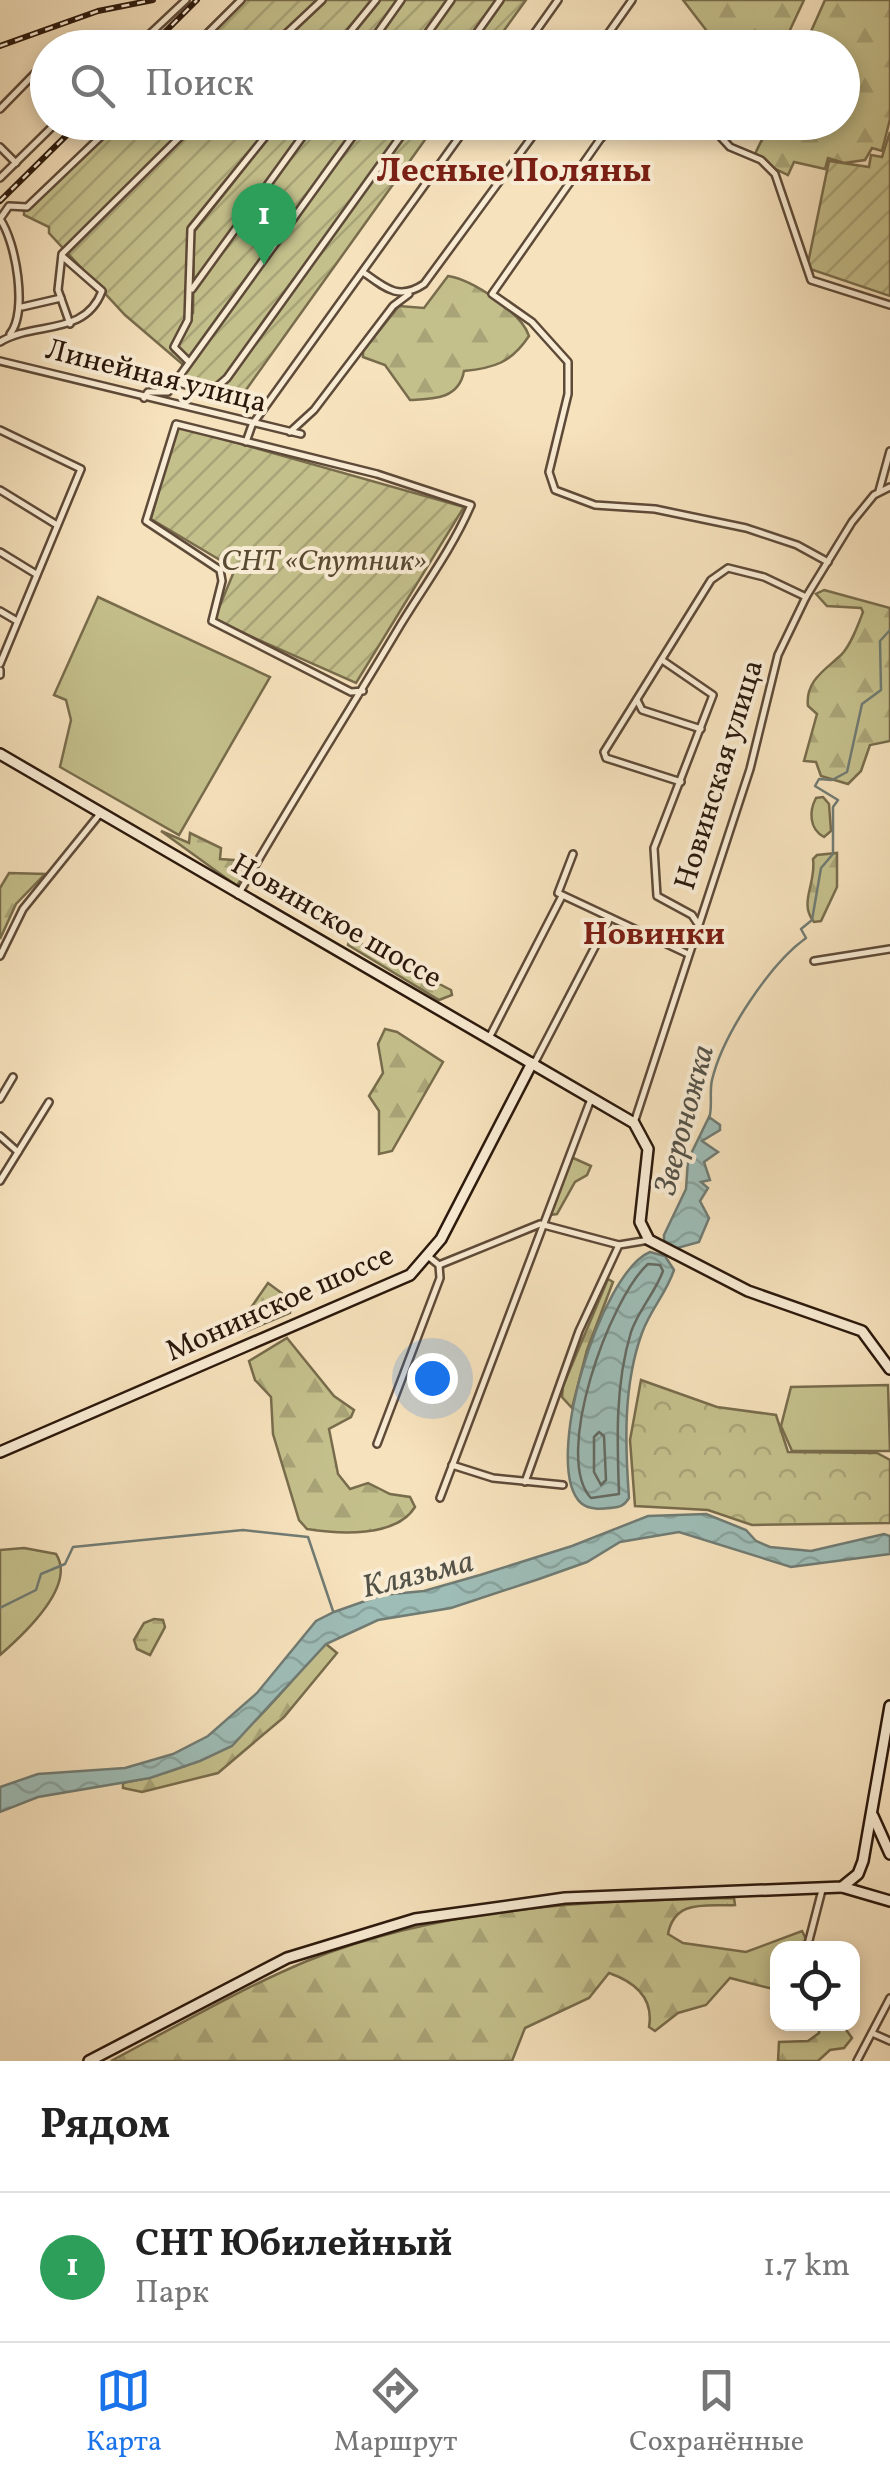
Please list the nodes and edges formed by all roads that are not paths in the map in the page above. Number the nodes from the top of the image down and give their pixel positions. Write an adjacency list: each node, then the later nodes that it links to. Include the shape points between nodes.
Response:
1 (186, 0): 10 (street)
2 (242, 0): 11 (street)
3 (322, 0): 12 (street)
4 (376, 0): 13 (street)
5 (401, 0): 14 (street)
6 (451, 0): 15 (street)
7 (500, 0): 16 (street)
8 (558, 0): 17 (street)
9 (632, 0): 18 (street)
10 (154, 30)
11 (211, 30)
12 (290, 30)
13 (352, 30)
14 (380, 30)
15 (430, 30)
16 (479, 30)
17 (537, 30)
18 (611, 30)
19 (30, 78): 20 (street)
20 (0, 109)
21 (39, 140): 33 (street)
22 (97, 140): 35 (street, via 27,207 9,206)
23 (177, 140): 36 (street)
24 (263, 140): 38 (street, via 192,229)
25 (300, 140): 38 (street)
26 (349, 140): 47 (street)
27 (399, 140): 48 (street, via 227,378 211,392)
28 (457, 140): 37 (street)
29 (530, 140): 39 (street, via 442,264)
30 (600, 140): 61 (street, via 492,294 532,322 568,362 550,483 595,505 746,528)
31 (724, 140): 41 (street, via 775,174 811,280)
32 (0, 147): 33 (street)
33 (16, 163): 34 (street)
34 (0, 178)
35 (0, 219): 42 (street)
36 (62, 256): 40 (street); 43 (street, via 102,291 95,306)
37 (363, 272): 39 (street, via 390,291); 50 (street)
38 (190, 290): 47 (street, via 188,322 174,347)
39 (412, 292): 52 (street, via 393,306 314,410)
40 (61, 298): 42 (street); 43 (street)
41 (890, 305)
42 (22, 307): 44 (street)
43 (70, 324): 44 (street)
44 (8, 337): 45 (street)
45 (0, 342)
46 (0, 361): 49 (street, Линейная улица)
47 (189, 362): 48 (street)
48 (175, 382): 49 (street, via 167,393 148,392)
49 (144, 398): 50 (street, Линейная улица)
50 (252, 425): 52 (street, Линейная улица); 54 (street)
51 (0, 430): 59 (street, via 80,469)
52 (288, 433): 53 (street, Линейная улица)
53 (301, 434)
54 (246, 442): 68 (street, via 174,426 146,521 220,570 212,622); 69 (street, via 472,504)
55 (890, 451): 58 (street)
56 (890, 487): 58 (street)
57 (0, 490): 59 (street)
58 (880, 491): 61 (street, Новинская улица)
59 (58, 524): 62 (street)
60 (0, 552): 62 (street)
61 (828, 562): 63 (street, Новинская улица)
62 (36, 574): 65 (street)
63 (806, 597): 66 (street, via 764,577 722,570); 79 (street, Новинская улица, via 774,668 750,770)
64 (0, 611): 65 (street)
65 (17, 621): 67 (street)
66 (662, 660): 70 (street); 72 (street, via 713,692)
67 (0, 670)
68 (344, 688): 69 (street); 71 (street)
69 (364, 690): 71 (street)
70 (637, 700): 72 (street, via 642,710); 74 (street, via 604,755)
71 (351, 711): 77 (street)
72 (701, 728): 74 (street)
73 (0, 754): 75 (main road, Новинское шоссе)
74 (681, 782): 80 (street, via 656,843 654,884 660,899)
75 (99, 815): 77 (main road, Новинское шоссе); 85 (street, via 22,909)
76 (573, 854): 78 (street, via 557,888)
77 (238, 895): 87 (main road, Новинское шоссе)
78 (562, 896): 81 (street); 87 (street)
79 (702, 912): 80 (street); 82 (street, Новинская улица)
80 (692, 915): 82 (street)
81 (610, 918): 84 (street); 88 (street)
82 (698, 924): 84 (street, Новинская улица)
83 (890, 949): 86 (street)
84 (688, 954): 93 (street, Новинская улица)
85 (0, 956)
86 (814, 962)
87 (490, 1038): 88 (main road, Новинское шоссе)
88 (533, 1063): 90 (main road, Новинское шоссе); 100 (main road, Монинское шоссе)
89 (13, 1077): 91 (street)
90 (592, 1098): 93 (main road, Новинское шоссе); 97 (street)
91 (0, 1099)
92 (49, 1102): 95 (street)
93 (634, 1123): 98 (main road, Новинское шоссе, via 648,1154 640,1222)
94 (0, 1136): 95 (street)
95 (18, 1152): 96 (street)
96 (0, 1181)
97 (540, 1224): 99 (street); 101 (street); 105 (street)
98 (649, 1240): 99 (street); 102 (main road, via 768,1300 862,1331)
99 (618, 1244): 106 (street)
100 (429, 1257): 101 (street); 104 (main road, Монинское шоссе, via 401,1280)
101 (439, 1265): 103 (street, via 436,1290)
102 (890, 1369)
103 (377, 1444)
104 (0, 1452)
105 (452, 1464): 106 (street); 108 (street)
106 (526, 1482): 107 (street)
107 (563, 1485)
108 (440, 1498)
109 (890, 1706): 110 (main road)
110 (872, 1814): 111 (main road); 112 (main road)
111 (890, 1854)
112 (858, 1874): 113 (main road); 115 (main road)
113 (842, 1887): 114 (main road); 115 (main road)
114 (822, 1890): 117 (street); 121 (main road, via 565,1898 415,1919 287,1958)
115 (868, 1893): 116 (main road)
116 (890, 1901)
117 (809, 1941)
118 (890, 1998): 119 (street)
119 (872, 2032): 120 (street); 122 (street)
120 (890, 2041)
121 (89, 2061)
122 (857, 2061)

